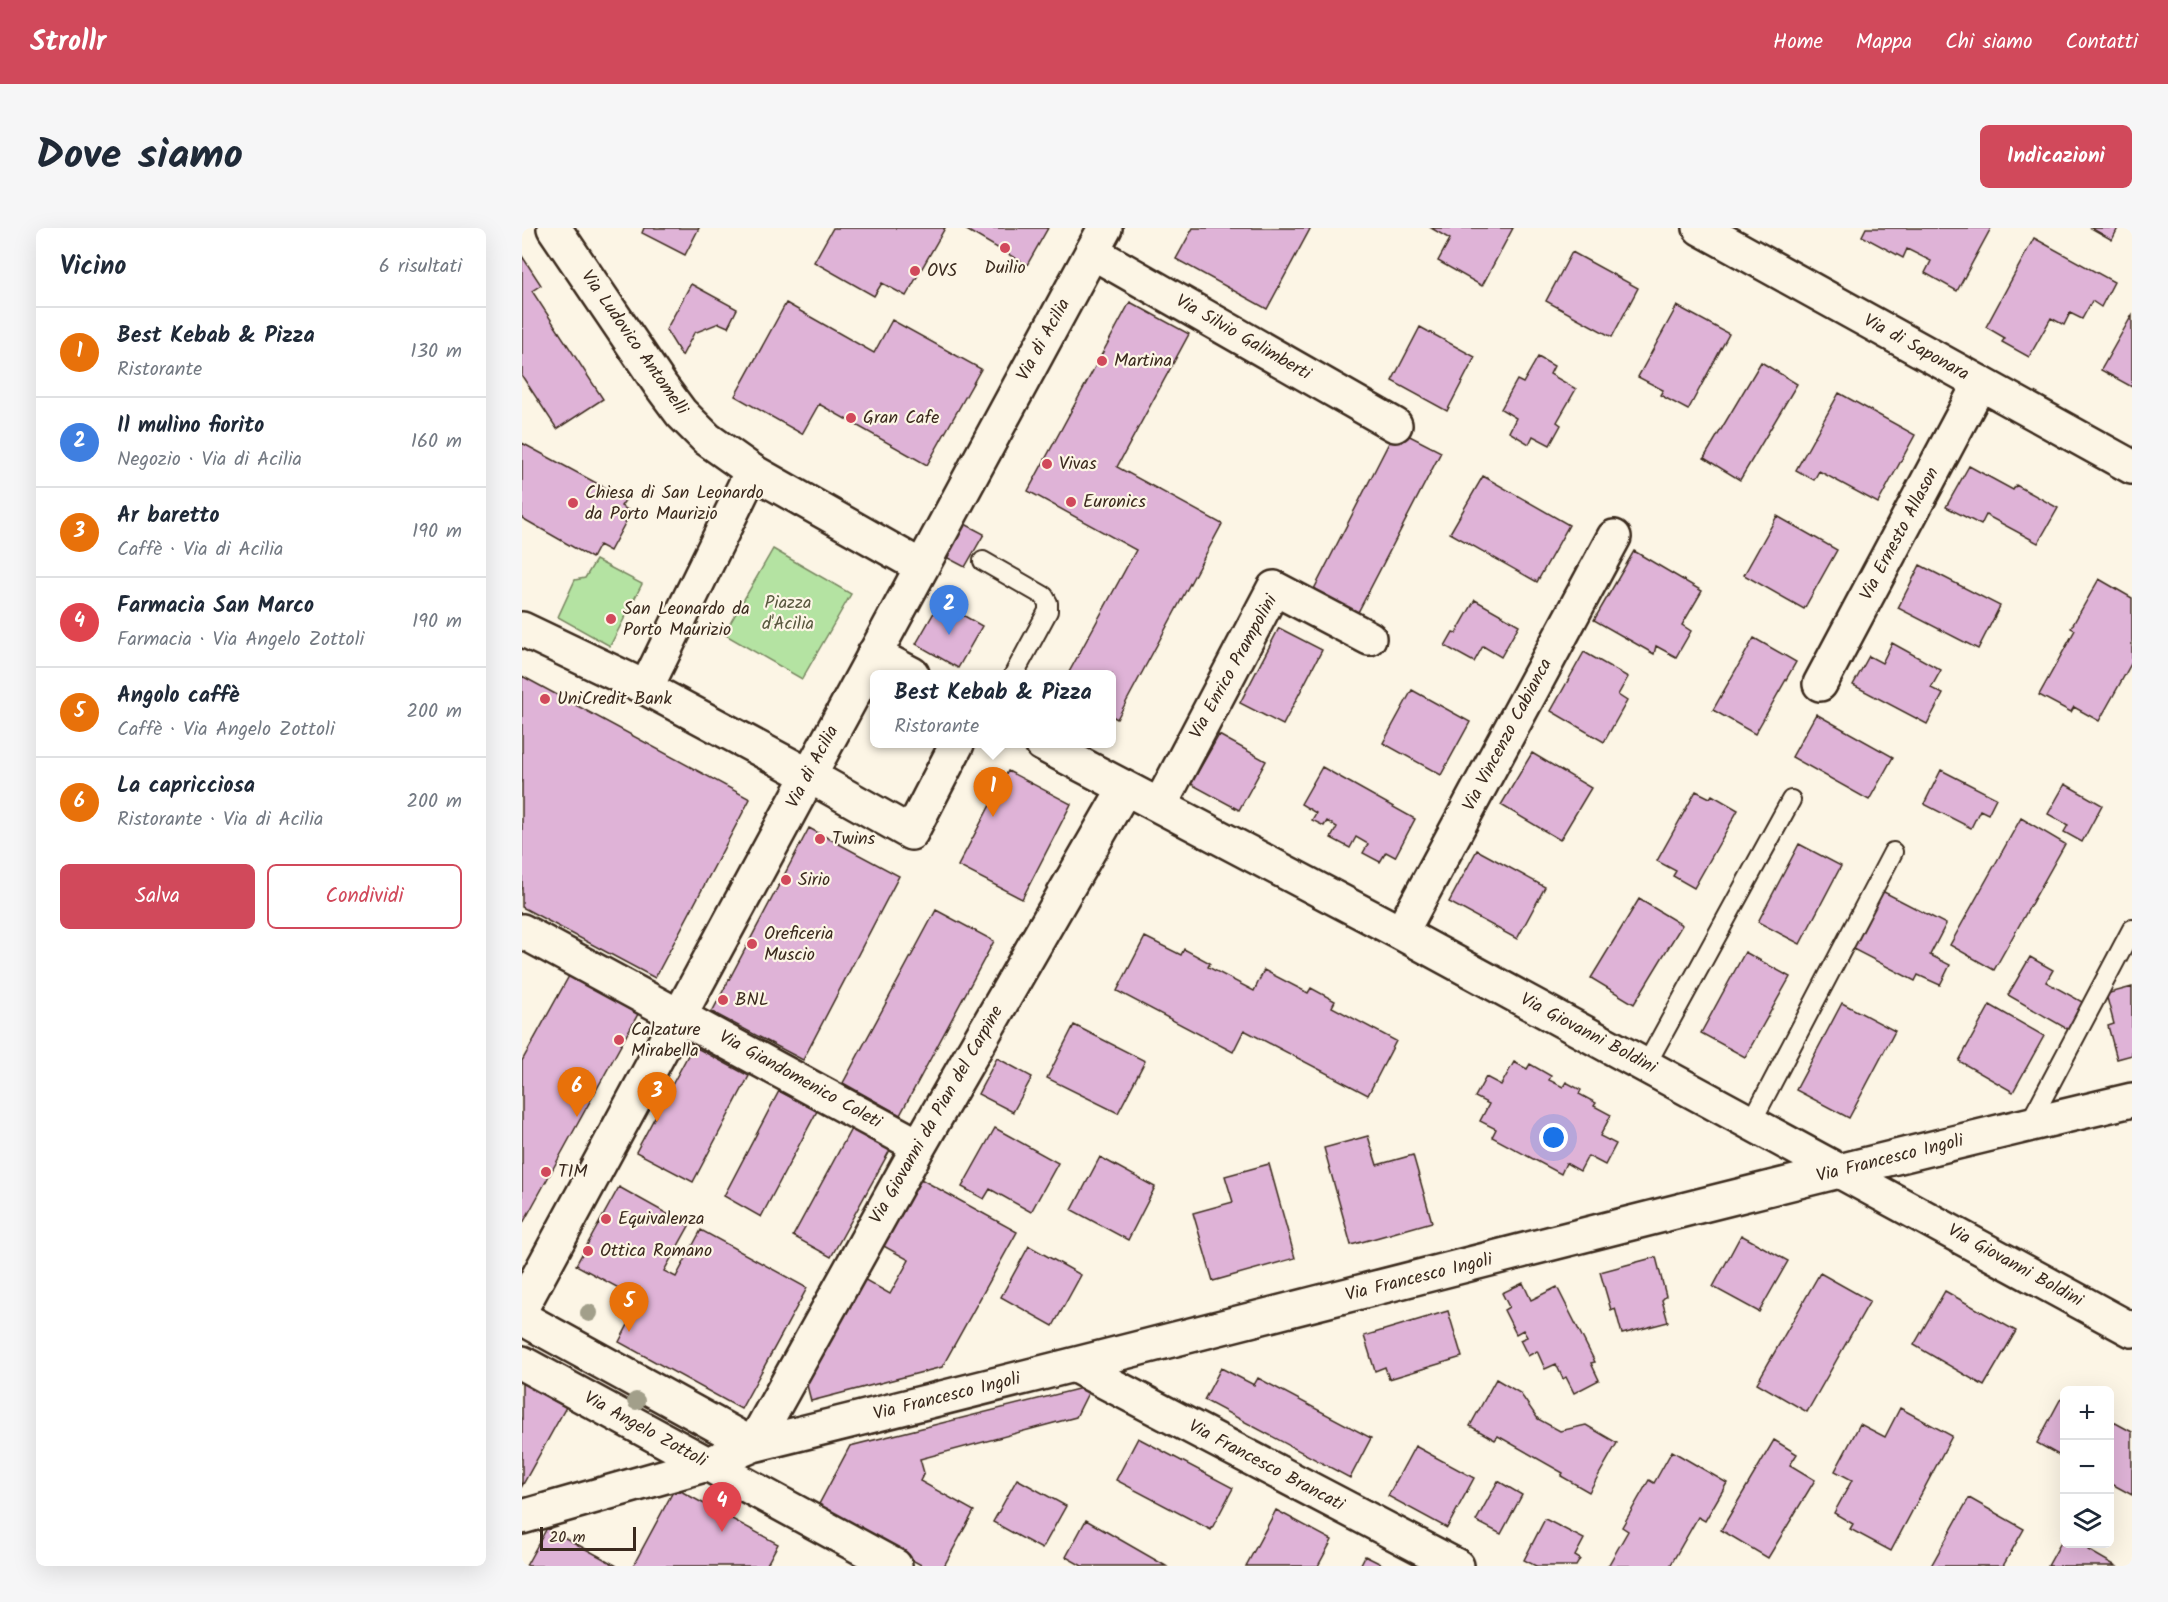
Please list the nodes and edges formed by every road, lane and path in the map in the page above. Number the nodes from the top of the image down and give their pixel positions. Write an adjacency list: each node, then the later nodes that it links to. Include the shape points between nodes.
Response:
1 (554, 228): 7 (street, Via Ludovico Antomelli, via 681,413 714,444)
2 (1700, 228): 4 (street, Via di Saponara)
3 (1098, 240): 5 (street, Via Silvio Galimberti); 10 (street, Via di Acilia)
4 (1980, 383): 6 (street, Via di Saponara); 16 (street, Via Ernesto Allason)
5 (1395, 424)
6 (2132, 466)
7 (752, 471): 10 (street, Via Ludovico Antomelli); 17 (street)
8 (1614, 537): 27 (street, Via Vincenzo Cabianca)
9 (983, 561): 15 (lane, via 1044,596 1048,603 1048,611)
10 (920, 567): 13 (street, Via di Acilia)
11 (524, 635): 17 (street)
12 (1369, 638): 23 (street, Via Enrico Prampolini, via 1274,588)
13 (874, 654): 14 (street); 20 (street, Via di Acilia)
14 (903, 670)
15 (1017, 670)
16 (1820, 684)
17 (645, 688): 20 (street)
18 (955, 748): 20 (street, via 911,833)
19 (1050, 748): 21 (street, Via Giovanni Boldini)
20 (808, 775): 28 (street, Via di Acilia)
21 (1125, 788): 23 (street, Via Giovanni Boldini); 33 (street, Via Giovanni da Pian del Carpine)
22 (1791, 800): 29 (lane)
23 (1160, 805): 27 (street, Via Giovanni Boldini)
24 (1893, 852): 31 (lane)
25 (2132, 929): 32 (lane)
26 (522, 931): 28 (street, Via Giandomenico Coleti)
27 (1401, 933): 29 (street, Via Giovanni Boldini)
28 (680, 1015): 33 (street, Via Giandomenico Coleti); 35 (street, Via di Acilia)
29 (1646, 1065): 31 (street, Via Giovanni Boldini)
30 (2132, 1100): 32 (street, Via Francesco Ingoli)
31 (1751, 1123): 34 (street, Via Giovanni Boldini)
32 (2029, 1124): 34 (street, Via Francesco Ingoli)
33 (919, 1146): 40 (street, Via Giovanni da Pian del Carpine)
34 (1841, 1171): 37 (street, Via Giovanni Boldini); 39 (street, Via Francesco Ingoli)
35 (522, 1307)
36 (522, 1318): 40 (street)
37 (2132, 1330)
38 (522, 1363): 41 (street, Via Angelo Zottoli)
39 (1075, 1366): 40 (street, Via Francesco Ingoli); 44 (street, Via Francesco Brancati)
40 (753, 1445): 41 (street, Via Francesco Ingoli)
41 (708, 1464): 42 (street, Via Francesco Ingoli); 43 (street, Via Angelo Zottoli)
42 (522, 1517)
43 (895, 1566)
44 (1457, 1566)

